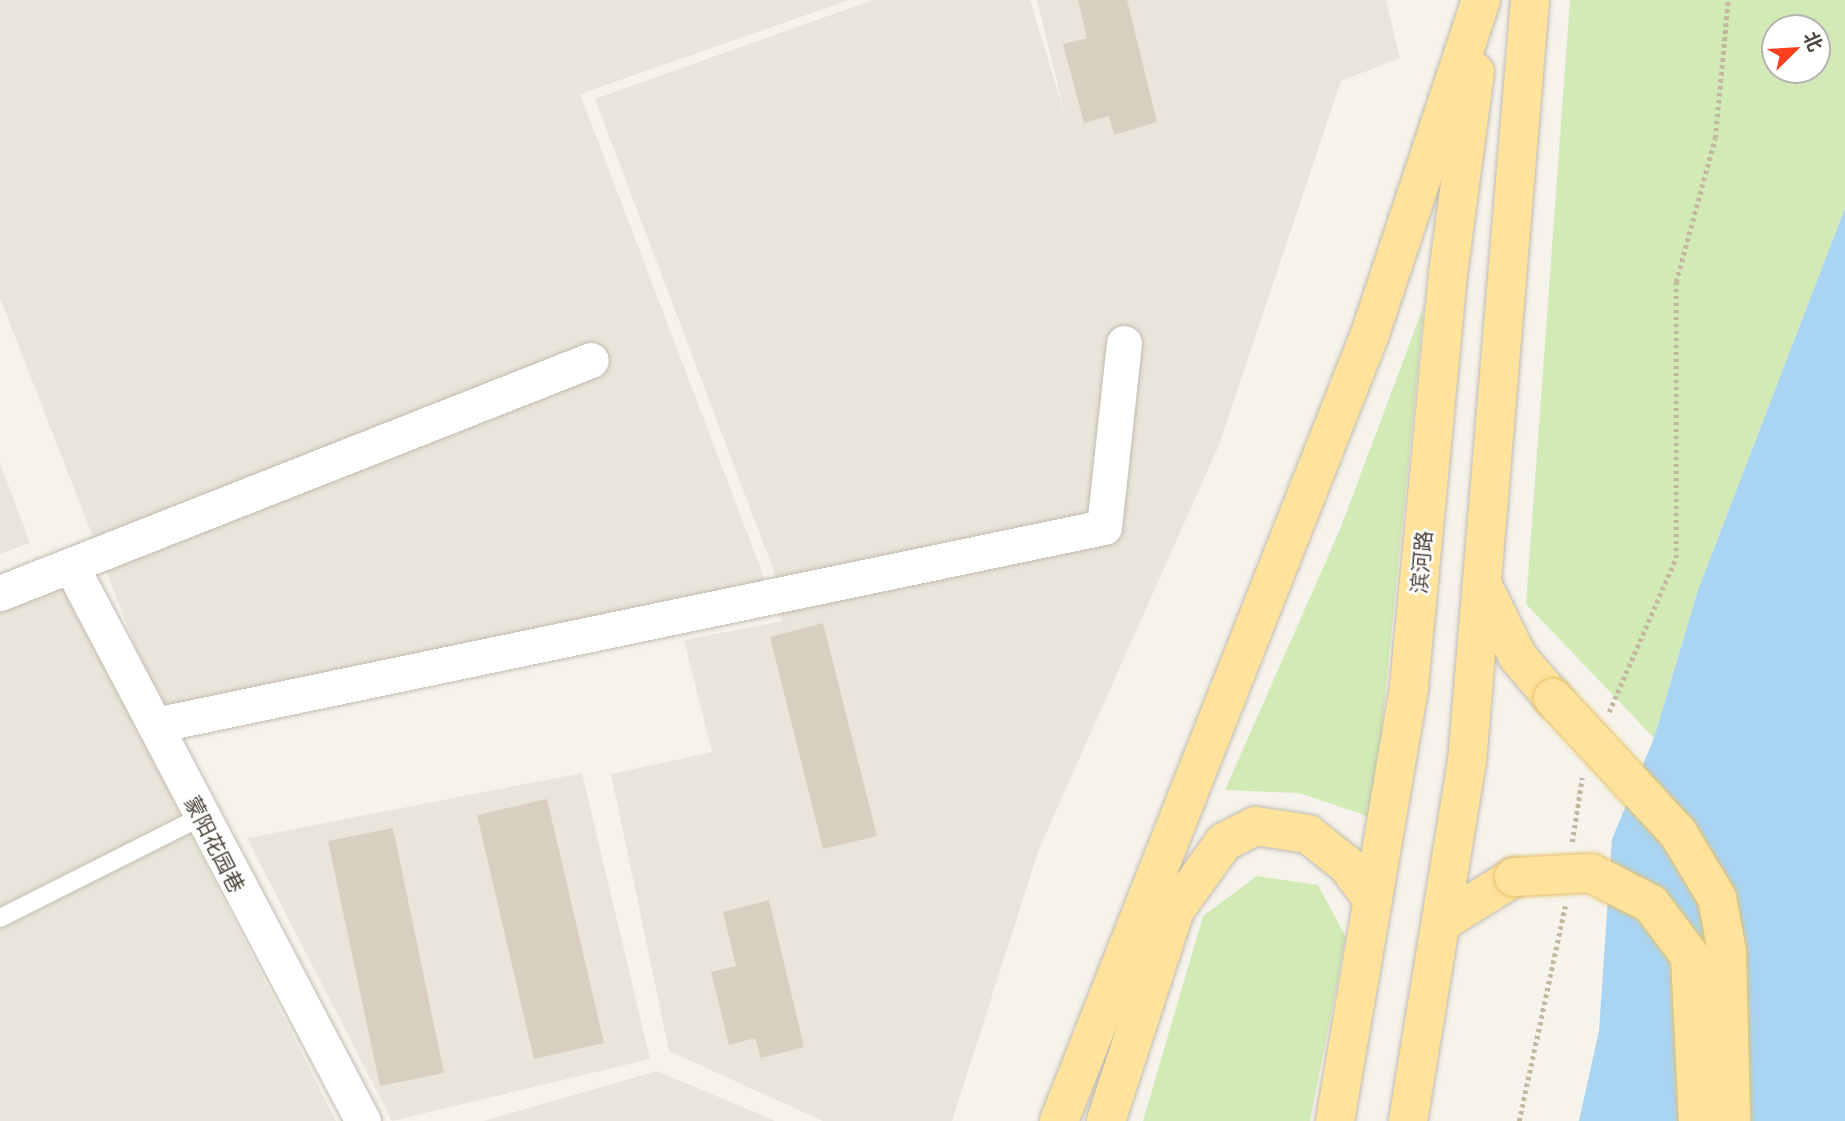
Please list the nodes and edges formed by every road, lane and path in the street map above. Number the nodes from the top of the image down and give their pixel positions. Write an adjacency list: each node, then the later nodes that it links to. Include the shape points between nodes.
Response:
1 (1482, 0): 16 (main road, 滨河路, via 1448,274 1409,686); 20 (main road, via 1370,334)
2 (1530, 0): 8 (main road)
3 (1728, 0): 11 (path, via 1715,138 1676,282 1676,558)
4 (1124, 343): 10 (street, via 1104,527)
5 (592, 360): 7 (street)
6 (1095, 543): 10 (lane)
7 (71, 566): 9 (street); 10 (street)
8 (1483, 586): 18 (main road, via 1467,762); 26 (main road, bridge, via 1518,657 1678,833 1717,898 1727,951)
9 (0, 593)
10 (153, 723): 13 (lane, 蒙阳花园巷); 19 (street)
11 (1604, 724)
12 (1584, 772): 14 (path)
13 (201, 817): 17 (lane); 19 (lane, 蒙阳花园巷)
14 (1572, 848)
15 (1566, 899): 24 (path)
16 (1373, 900): 21 (main road, via 1348,864 1308,834 1255,826 1224,842 1175,910); 22 (main road, 滨河路)
17 (0, 918)
18 (1441, 923): 23 (main road); 25 (main road, bridge, via 1514,877 1591,873 1651,904 1690,956)
19 (361, 1121)
20 (1059, 1121)
21 (1106, 1121)
22 (1335, 1121)
23 (1408, 1121)
24 (1519, 1121)
25 (1698, 1121)
26 (1731, 1121)

